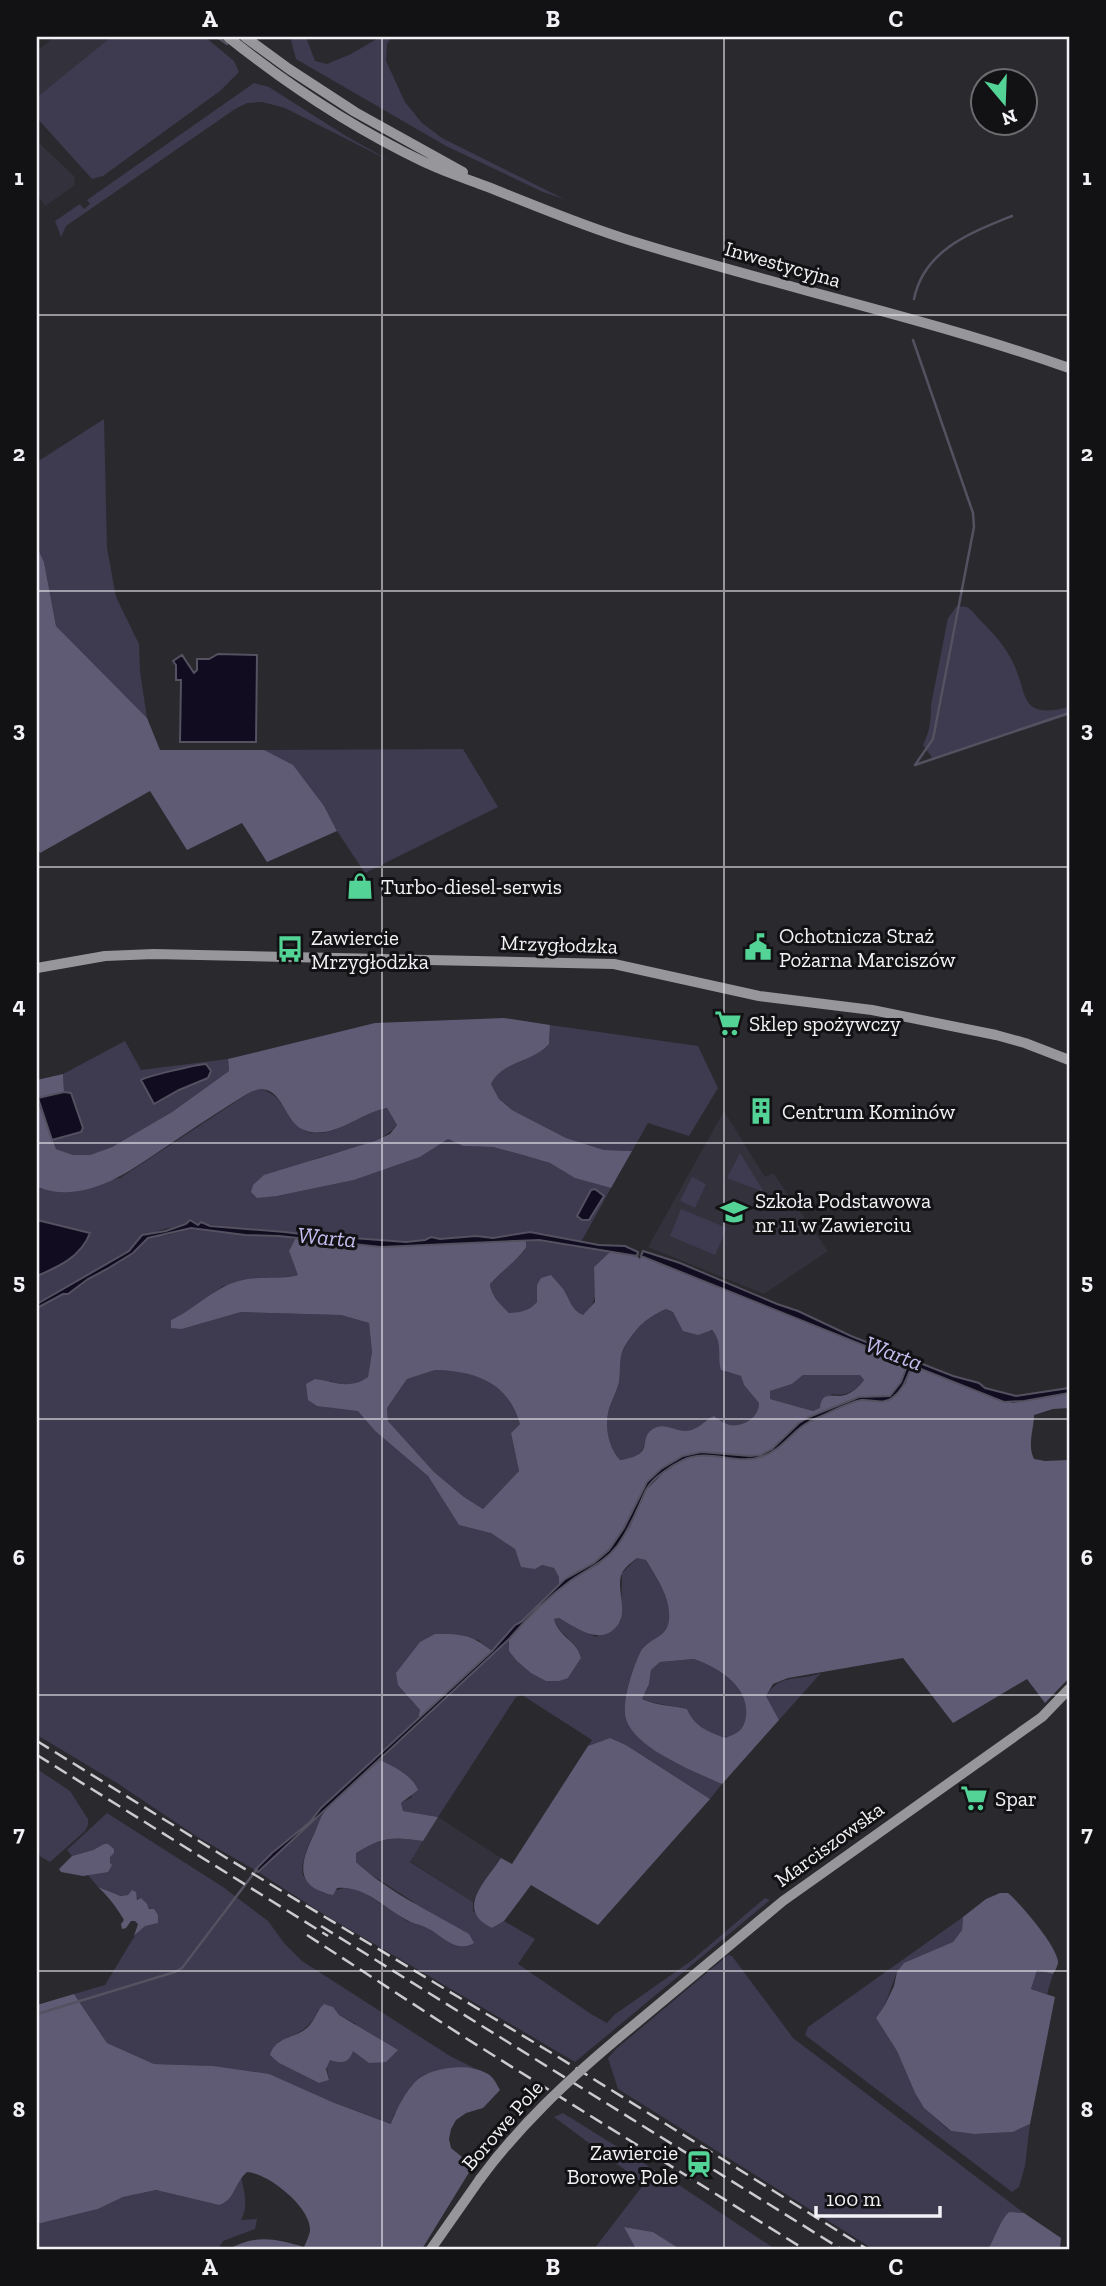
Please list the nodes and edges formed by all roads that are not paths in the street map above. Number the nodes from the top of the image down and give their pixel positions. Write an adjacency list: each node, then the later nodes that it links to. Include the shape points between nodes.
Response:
1 (228, 37): 3 (street, Inwestycyjna, via 357,124 424,162)
2 (245, 37): 3 (street, Inwestycyjna, via 355,112)
3 (490, 188): 4 (street, Inwestycyjna, via 633,241)
4 (1069, 368)
5 (37, 968): 6 (street, Mrzygłodzka, via 138,954 614,964 759,996 872,1010 1026,1042)
6 (1069, 1060)
7 (1069, 1689): 8 (street, Marciszowska, via 1042,1717 756,1922)
8 (617, 2039): 9 (street, Borowe Pole, bridge, via 510,2140)
9 (431, 2249)

